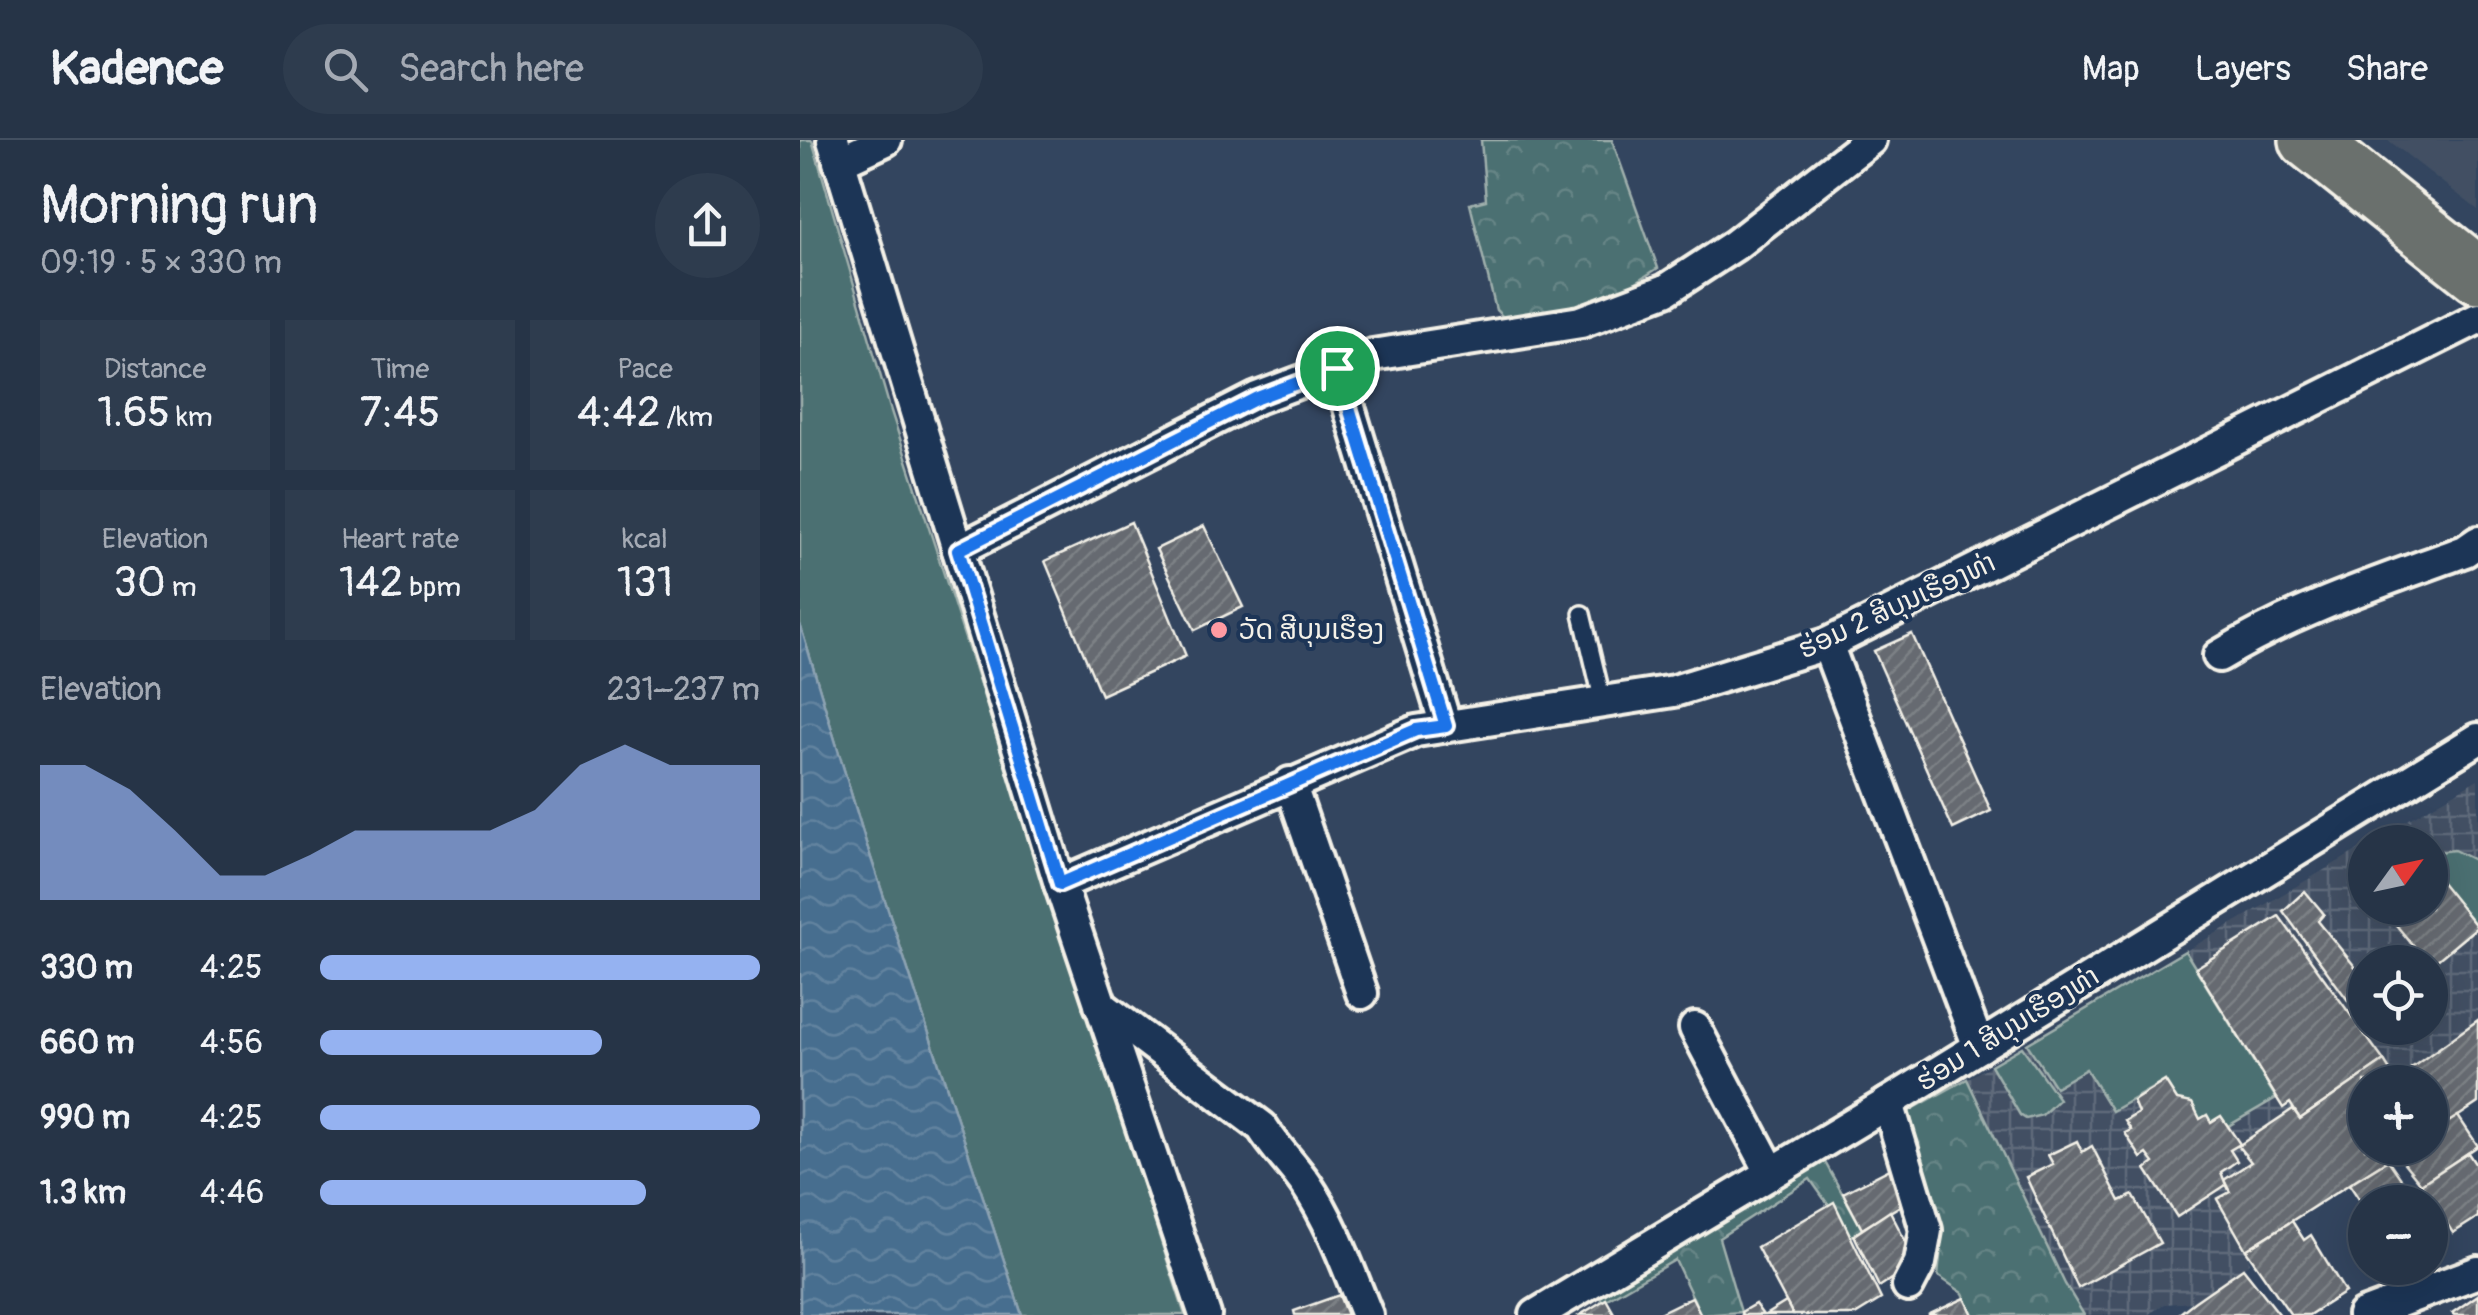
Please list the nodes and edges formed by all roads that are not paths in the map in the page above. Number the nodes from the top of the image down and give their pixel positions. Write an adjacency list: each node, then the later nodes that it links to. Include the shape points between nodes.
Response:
1 (886, 140): 4 (street)
2 (1870, 140): 7 (street, via 1666,290 1581,322 1373,355)
3 (2308, 140): 5 (highway)
4 (836, 151): 9 (street)
5 (2478, 275)
6 (2478, 318): 11 (street, ຮ່ອມ 2 ສີບຸນເຮືອງທ່າ)
7 (1337, 368): 9 (street, via 1257,398); 14 (street)
8 (2478, 542): 12 (street, via 2264,628)
9 (958, 550): 17 (street)
10 (1582, 614): 13 (lane)
11 (1827, 644): 13 (street, ຮ່ອມ 2 ສີບຸນເຮືອງທ່າ, via 1674,691); 21 (street)
12 (2219, 656)
13 (1603, 702): 14 (street, ຮ່ອມ 2 ສີບຸນເຮືອງທ່າ)
14 (1446, 726): 16 (street, ຮ່ອມ 2 ສີບຸນເຮືອງທ່າ, via 1416,730)
15 (2478, 738): 21 (street, ຮ່ອມ 1 ສີບຸນເຮືອງທ່າ)
16 (1290, 783): 17 (street, ຮ່ອມ 2 ສີບຸນເຮືອງທ່າ); 18 (street)
17 (1060, 884): 19 (street)
18 (1362, 993)
19 (1100, 1006): 26 (street); 27 (street, via 1262,1127 1329,1224)
20 (1695, 1028): 23 (street)
21 (1979, 1047): 22 (street, ຮ່ອມ 1 ສີບຸນເຮືອງທ່າ)
22 (1888, 1103): 23 (street, ຮ່ອມ 1 ສີບຸນເຮືອງທ່າ); 25 (street, via 1926,1230)
23 (1771, 1172): 28 (street, ຮ່ອມ 1 ສີບຸນເຮືອງທ່າ)
24 (2478, 1272): 29 (street)
25 (1908, 1286)
26 (1204, 1315)
27 (1367, 1315)
28 (1536, 1315)
29 (2363, 1315)

